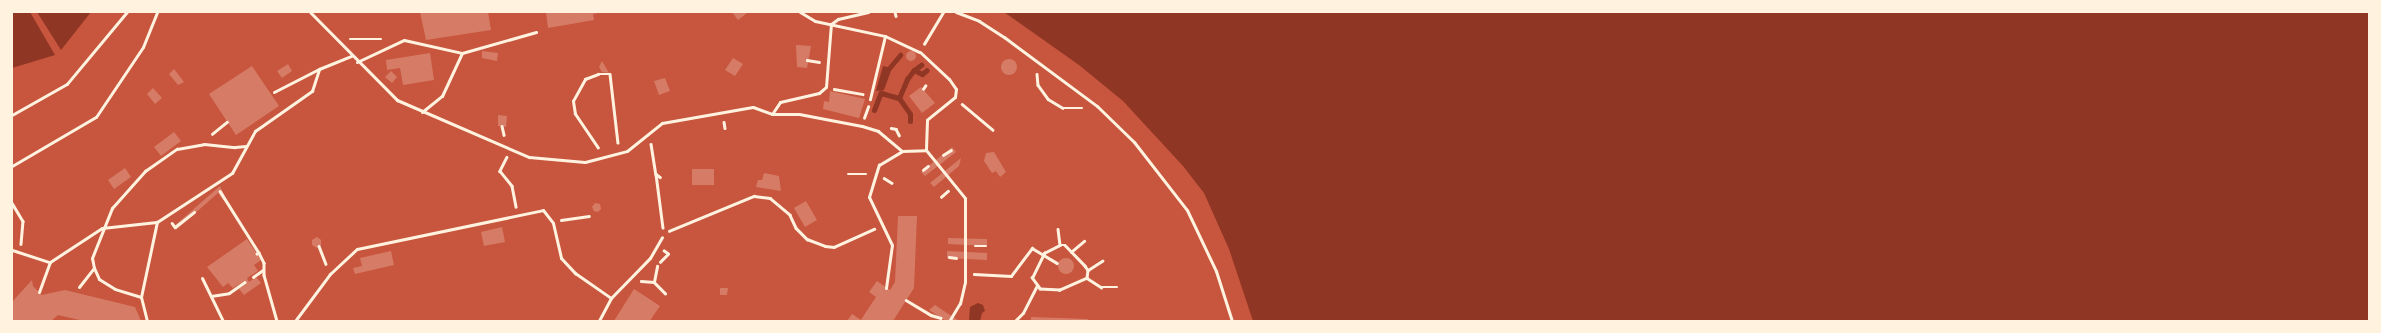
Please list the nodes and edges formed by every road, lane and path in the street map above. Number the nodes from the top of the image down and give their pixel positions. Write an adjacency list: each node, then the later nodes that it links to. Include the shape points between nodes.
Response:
1 (127, 12): 27 (path, via 67,84)
2 (157, 12): 38 (lane, via 143,48 96,117)
3 (310, 12): 15 (lane)
4 (800, 12): 10 (lane, via 815,21)
5 (868, 12): 10 (lane, via 838,19)
6 (895, 12): 9 (path)
7 (943, 12): 13 (path)
8 (956, 12): 16 (lane, via 978,21)
9 (896, 16)
10 (831, 24): 12 (lane); 19 (lane)
11 (536, 32): 14 (lane)
12 (885, 36): 21 (lane); 22 (lane, via 920,52 930,61 949,79 956,90)
13 (927, 39)
14 (462, 53): 17 (lane, via 404,40); 25 (lane, via 442,96)
15 (352, 56): 17 (lane); 18 (lane)
16 (1036, 61): 24 (lane); 24 (path, via 1038,85 1048,99 1063,108)
17 (357, 62): 25 (lane, via 397,100)
18 (319, 69): 20 (lane); 32 (lane, via 312,91 255,131)
19 (826, 88): 21 (path); 26 (lane, via 819,93 780,102)
20 (274, 92)
21 (872, 95): 23 (lane)
22 (953, 98): 29 (path); 34 (lane, via 927,120)
23 (870, 99)
24 (1100, 109): 90 (lane, via 1134,142 1187,210 1216,271)
25 (422, 112): 31 (lane)
26 (772, 114): 35 (lane, via 799,114 862,126 878,131); 36 (lane, via 753,108 662,122 627,151)
27 (12, 115)
28 (227, 122): 30 (path)
29 (993, 130)
30 (204, 144): 32 (lane); 51 (lane, via 177,149 145,171 112,208)
31 (505, 145): 37 (lane, via 529,157 544,160 585,162); 45 (path, via 507,157 500,171 512,186)
32 (246, 146): 47 (lane, via 232,172)
33 (652, 150): 39 (path)
34 (926, 150): 35 (lane); 88 (lane, via 965,198 965,282 960,303)
35 (902, 151): 41 (lane, via 879,164)
36 (619, 153): 37 (lane); 37 (path, via 610,74 598,74 585,79 573,101 575,114)
37 (604, 157)
38 (12, 166)
39 (656, 174): 42 (path); 53 (path, via 664,222)
40 (848, 174): 41 (path)
41 (877, 174): 49 (lane, via 869,197)
42 (660, 177)
43 (225, 198): 65 (path, via 264,263)
44 (12, 203): 58 (path, via 23,220)
45 (518, 215): 48 (lane, via 543,210); 67 (lane, via 357,249)
46 (589, 216): 48 (path, via 569,217)
47 (157, 222): 51 (lane); 80 (lane)
48 (553, 223): 81 (lane, via 561,258 575,273)
49 (882, 226): 50 (path, via 834,247 825,246 808,239 796,228 790,215 770,198 754,196); 75 (lane, via 892,244)
50 (676, 227)
51 (102, 228): 62 (lane); 64 (lane, via 92,258)
52 (1058, 229): 55 (path)
53 (662, 237): 81 (lane, via 650,258)
54 (1084, 241): 59 (path)
55 (1060, 245): 59 (path); 60 (path)
56 (319, 246): 67 (path)
57 (12, 250): 58 (lane)
58 (20, 252): 62 (lane)
59 (1071, 252): 66 (path)
60 (1044, 253): 63 (path); 68 (path, via 1032,248 1011,276); 73 (path, via 1032,278)
61 (1102, 261): 66 (path)
62 (50, 262): 77 (lane)
63 (1057, 262)
64 (94, 268): 74 (lane); 80 (lane, via 100,279 115,289)
65 (264, 269): 71 (path); 85 (path)
66 (1088, 270): 70 (path)
67 (330, 274): 86 (lane)
68 (985, 275)
69 (202, 278): 79 (lane)
70 (1086, 278): 73 (path, via 1060,290 1040,289); 76 (path, via 1101,287)
71 (247, 281): 79 (lane, via 228,293)
72 (654, 282): 78 (path)
73 (1037, 284): 89 (path, via 1023,314)
74 (79, 287)
75 (886, 288)
76 (1116, 288)
77 (39, 292)
78 (665, 293)
79 (211, 296): 84 (lane)
80 (141, 297): 83 (lane)
81 (611, 298): 87 (lane)
82 (906, 300): 88 (path, via 931,315)
83 (147, 321)
84 (223, 321)
85 (277, 321)
86 (294, 321)
87 (599, 321)
88 (949, 321)
89 (1015, 321)
90 (1232, 321)

